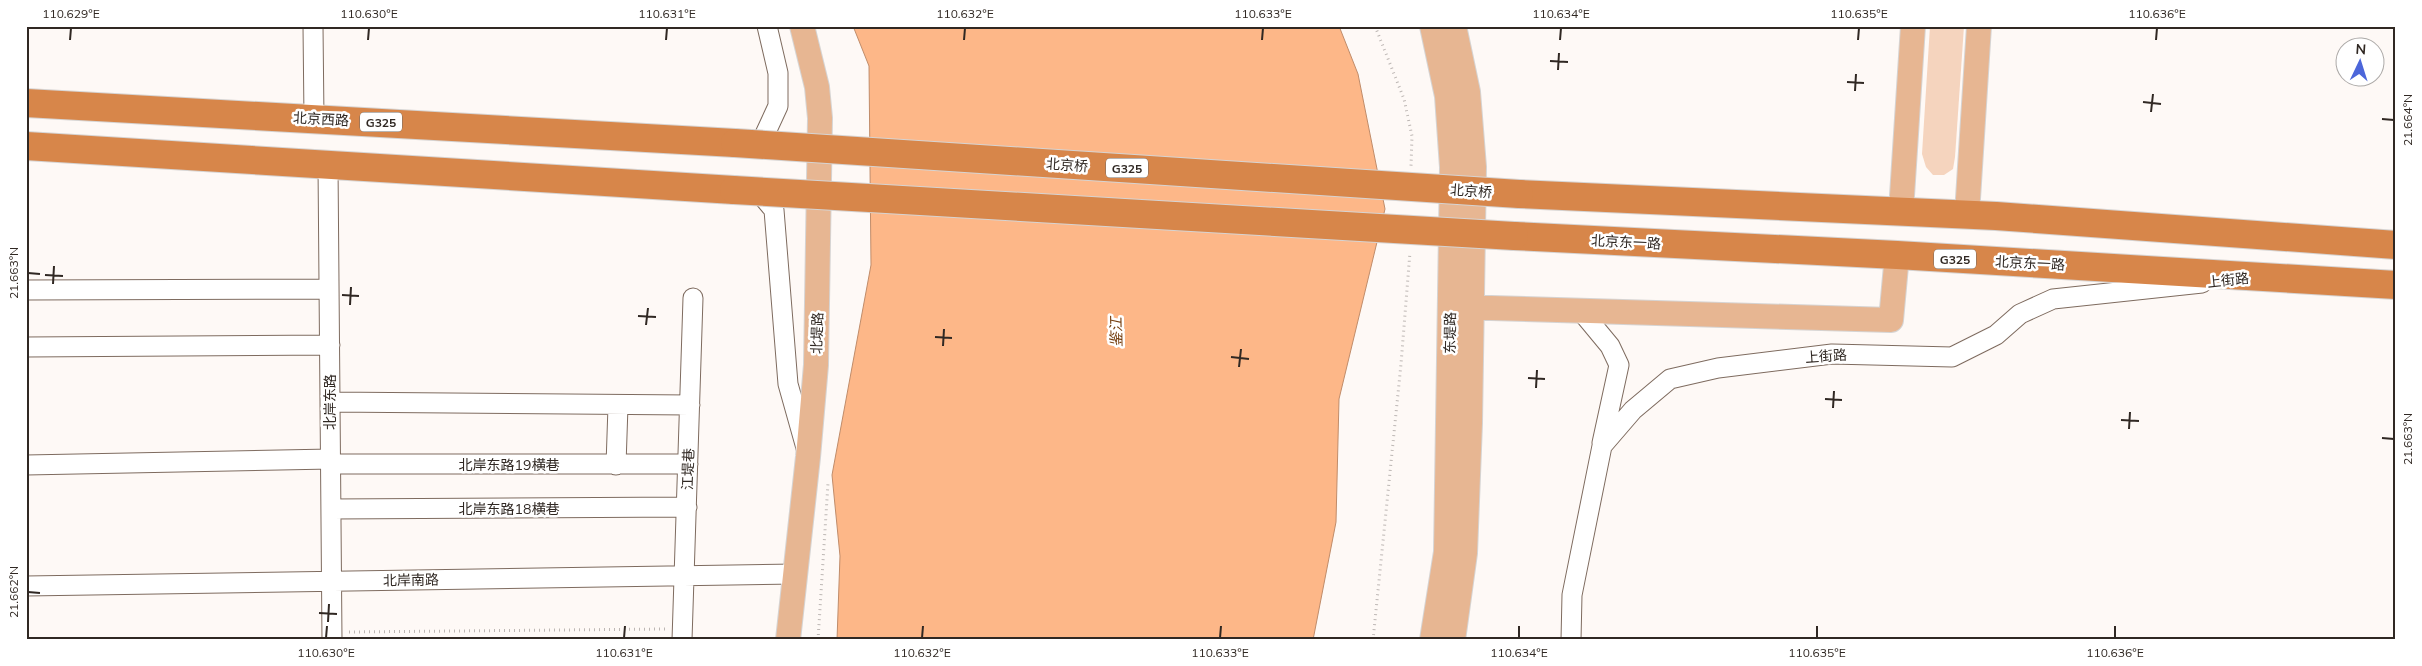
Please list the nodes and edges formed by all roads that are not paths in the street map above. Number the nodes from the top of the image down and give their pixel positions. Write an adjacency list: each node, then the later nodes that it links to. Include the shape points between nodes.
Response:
1 (313, 26): 9 (street)
2 (767, 26): 10 (street, via 776,64 778,106)
3 (802, 26): 31 (main road, 北堤路, via 817,88 820,118 817,334)
4 (1432, 26): 23 (main road, 东堤路, via 1447,96)
5 (1454, 26): 23 (main road, 东堤路, via 1468,92 1473,136)
6 (1912, 26): 14 (main road)
7 (1979, 26): 15 (main road)
8 (26, 103): 9 (highway, 北京西路 / G325)
9 (314, 119): 10 (highway, 北京西路 / G325)
10 (747, 144): 14 (highway, 北京桥 / G325, bridge, via 1519,194)
11 (26, 146): 12 (highway, G325)
12 (328, 165): 13 (highway, G325); 20 (street, 北岸东路)
13 (746, 190): 17 (highway, 北京东一路 / G325, bridge, via 1514,236); 31 (street, via 774,210 788,384)
14 (1901, 211): 15 (highway, G325)
15 (1967, 214): 16 (highway, G325)
16 (2396, 245)
17 (1897, 255): 18 (highway, 北京东一路 / G325); 24 (main road, via 1891,320)
18 (2259, 277): 19 (highway, 北京东一路 / G325); 30 (street, 上街路, via 2053,299 2020,314 1996,335 1952,357 1832,354 1718,368 1670,380 1632,410)
19 (2396, 285)
20 (329, 289): 21 (street); 25 (street, 北岸东路)
21 (26, 290)
22 (693, 298): 28 (street, 江堤巷)
23 (1461, 308): 24 (main road); 45 (main road, 东堤路, via 1446,552); 46 (main road, 东堤路, via 1466,553)
24 (1581, 311): 30 (street, via 1610,346 1619,365)
25 (330, 345): 26 (street); 27 (street, 北岸东路)
26 (26, 347)
27 (330, 402): 29 (street); 32 (street, 北岸东路)
28 (690, 405): 29 (street); 33 (street, 江堤巷)
29 (618, 406): 35 (street)
30 (1602, 446): 47 (street, 上街路, via 1572,596)
31 (808, 457): 38 (main road, 北堤路)
32 (331, 462): 34 (street, 北岸东路19横巷); 35 (street, 北岸东路19横巷); 37 (street, 北岸东路)
33 (688, 464): 35 (street, 北岸东路19横巷); 36 (street, 江堤巷)
34 (26, 465)
35 (616, 465)
36 (687, 507): 37 (street, 北岸东路18横巷); 39 (street, 江堤巷)
37 (331, 509): 40 (street, 北岸东路)
38 (796, 574): 39 (street, 北岸南路); 44 (main road, 北堤路)
39 (685, 576): 40 (street, 北岸南路); 42 (street, 江堤巷)
40 (332, 582): 41 (street, 北岸南路); 43 (street, 北岸东路)
41 (26, 586)
42 (683, 635)
43 (332, 636)
44 (788, 640)
45 (1432, 640)
46 (1453, 640)
47 (1571, 640)

